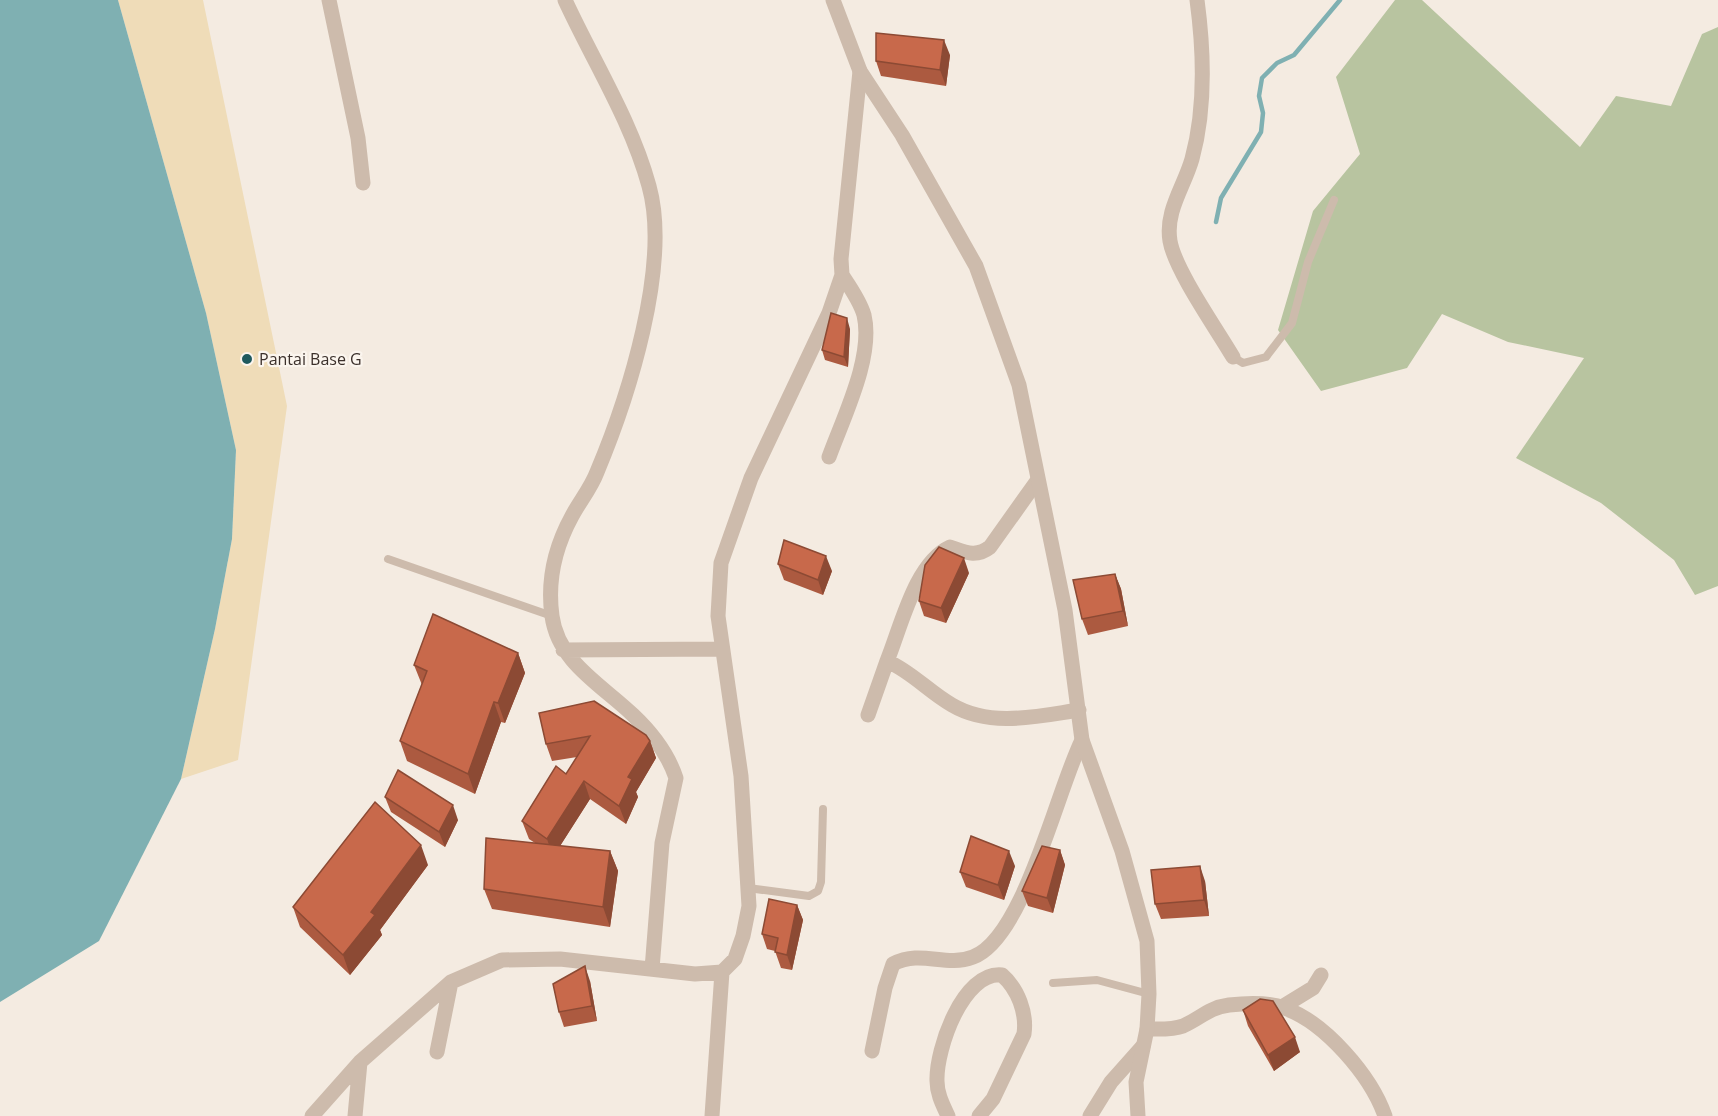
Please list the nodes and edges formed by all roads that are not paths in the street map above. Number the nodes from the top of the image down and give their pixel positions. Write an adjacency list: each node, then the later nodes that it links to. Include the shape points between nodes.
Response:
1 (329, 0): 6 (street, via 358,138)
2 (565, 0): 13 (street, via 633,138 650,187 654,243 647,302 628,386 596,475 571,518 550,572)
3 (833, 0): 5 (street)
4 (1197, 0): 9 (street, via 1203,83 1192,159 1168,222 1170,243 1176,263)
5 (860, 71): 8 (street); 11 (street, via 902,135 976,266 1019,385)
6 (363, 183)
7 (1334, 200): 9 (lane, via 1308,262 1292,323 1266,357 1243,363)
8 (842, 275): 10 (street, via 864,315 867,339); 14 (street, via 830,313 734,521 721,563 718,616)
9 (1233, 357)
10 (829, 457)
11 (1037, 481): 16 (street, via 982,553 950,547 941,551 922,572); 17 (street, via 1065,610)
12 (388, 559): 13 (lane)
13 (552, 616): 15 (street)
14 (722, 649): 15 (street); 21 (street, via 741,776)
15 (563, 650): 22 (street, via 650,732 676,778 662,843)
16 (887, 661): 17 (street, via 903,668 951,705 979,716 1002,719); 18 (street)
17 (1079, 710): 19 (street)
18 (868, 715)
19 (1082, 740): 27 (street, via 1136,896 1147,941); 31 (street, via 1022,895 1002,934 973,958 943,961 914,956 893,964)
20 (823, 809): 21 (lane, via 818,891 809,896)
21 (748, 888): 23 (street, via 743,936 735,959)
22 (652, 969): 23 (street, via 695,974); 25 (street, via 560,959 502,960)
23 (722, 972): 36 (street)
24 (1321, 975): 28 (street, via 1313,988)
25 (451, 982): 32 (street); 33 (street)
26 (1053, 982): 27 (lane, via 1097,980)
27 (1149, 994): 29 (street)
28 (1282, 1007): 29 (street, via 1229,1005 1203,1012 1183,1026); 41 (street, via 1301,1014 1359,1068)
29 (1147, 1029): 30 (street)
30 (1143, 1046): 39 (street, via 1111,1082); 40 (street, via 1136,1082)
31 (872, 1051)
32 (437, 1052)
33 (360, 1062): 34 (street); 35 (street)
34 (312, 1116)
35 (355, 1116)
36 (712, 1116)
37 (948, 1116): 38 (street, via 937,1091 940,1049 952,1019 972,990 985,977 1002,975 1013,984 1025,1024 1024,1034 993,1099)
38 (979, 1116)
39 (1090, 1116)
40 (1138, 1116)
41 (1386, 1116)

